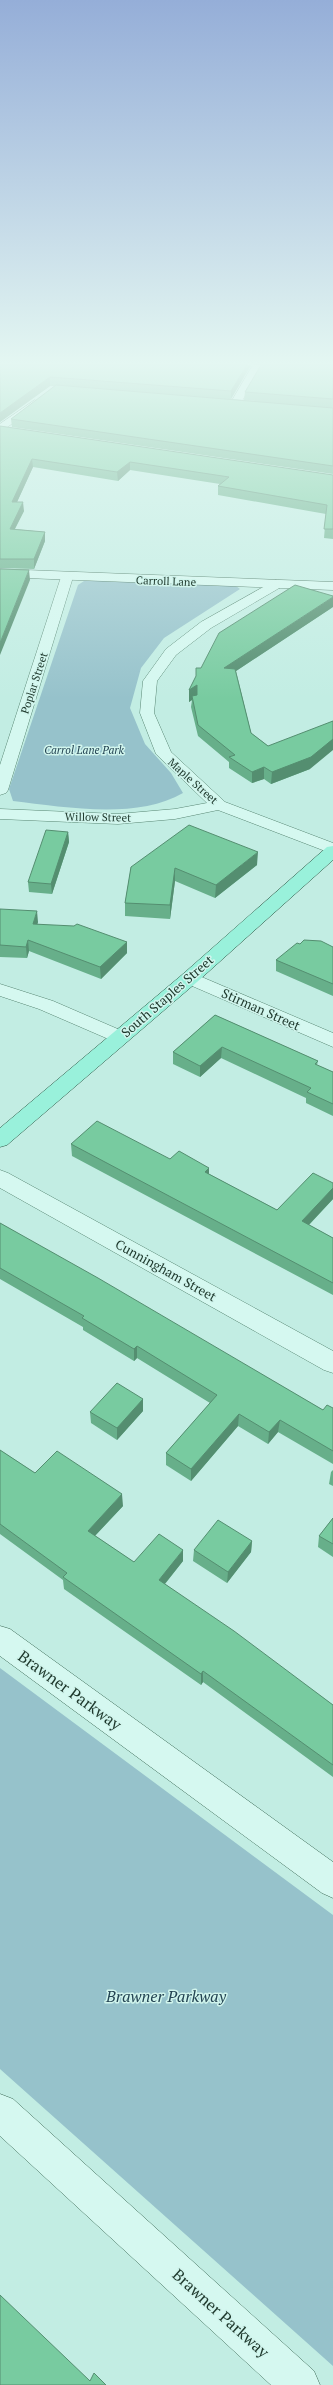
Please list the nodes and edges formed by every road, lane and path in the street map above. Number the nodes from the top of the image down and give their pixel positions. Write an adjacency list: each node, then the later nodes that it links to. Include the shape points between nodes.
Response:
1 (0, 573): 2 (street, Carroll Lane)
2 (67, 577): 3 (street, Carroll Lane); 5 (street, Poplar Street)
3 (276, 584): 4 (street, Carroll Lane); 6 (street, Maple Street, via 206,625 171,652 150,681 147,713 164,754)
4 (333, 586)
5 (0, 790)
6 (219, 805): 7 (street, Willow Street, via 175,814 118,819); 8 (street, Maple Street)
7 (0, 814)
8 (333, 850): 9 (main road, South Staples Street)
9 (190, 978): 11 (main road, South Staples Street); 12 (street, Stirman Street)
10 (0, 990): 11 (street, via 46,1005)
11 (120, 1037): 13 (main road, South Staples Street)
12 (333, 1041)
13 (0, 1140)
14 (0, 1178): 15 (street, Cunningham Street)
15 (333, 1363)
16 (0, 1639): 17 (street, Brawner Parkway)
17 (333, 1882)
18 (0, 2112): 19 (street, Brawner Parkway)
19 (300, 2385)

